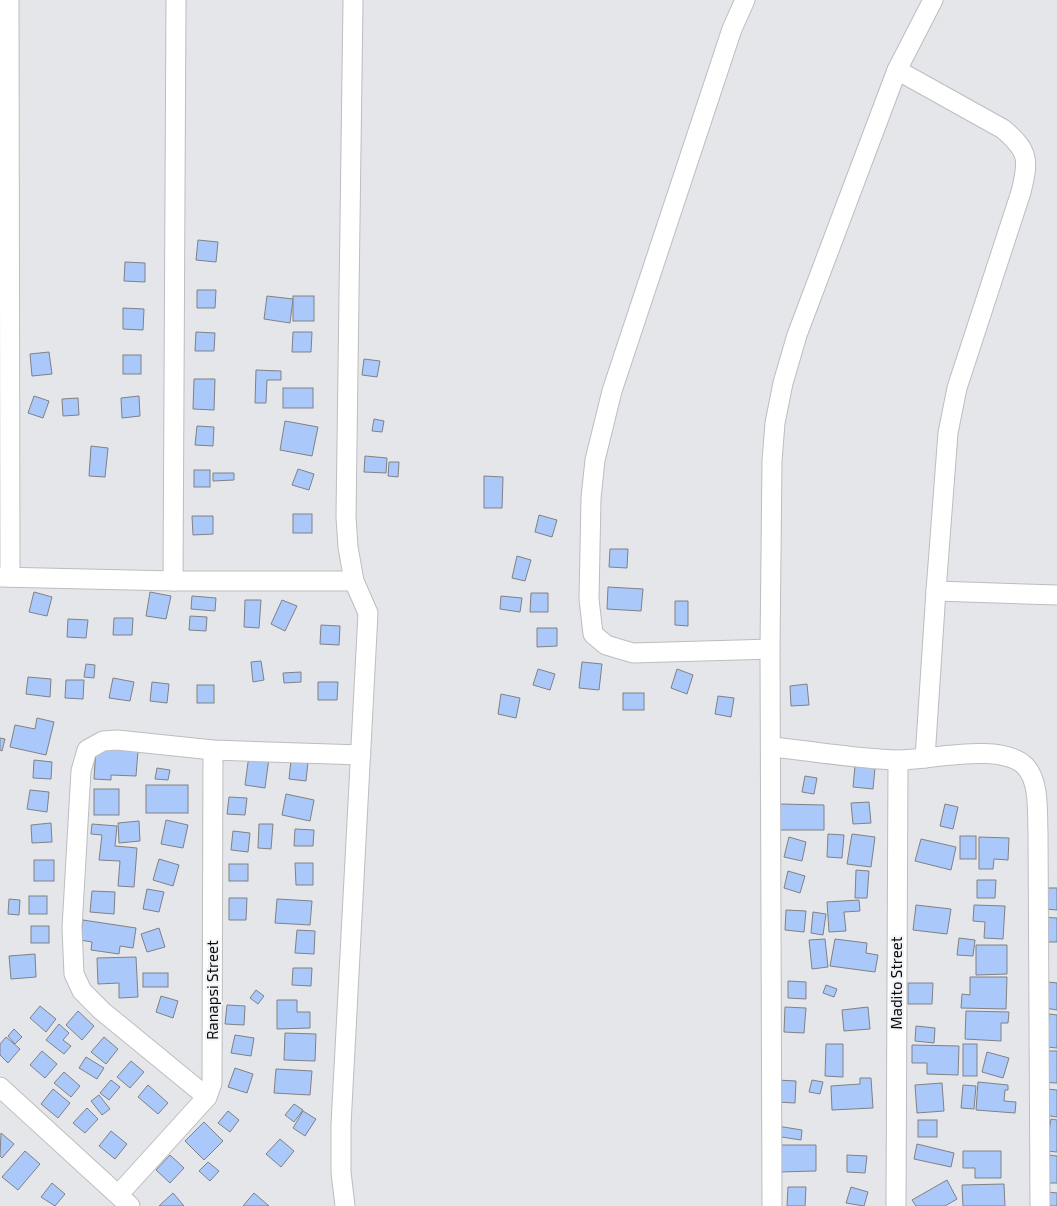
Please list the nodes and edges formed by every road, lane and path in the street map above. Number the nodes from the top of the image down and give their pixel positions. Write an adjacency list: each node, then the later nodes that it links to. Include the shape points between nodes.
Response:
1 (9, 0): 7 (street)
2 (176, 0): 8 (street)
3 (354, 0): 9 (street, via 346,517)
4 (745, 0): 12 (street, via 732,29 602,426 591,498 589,599 594,634 598,640 617,650 633,653)
5 (933, 0): 6 (street)
6 (897, 70): 10 (street, via 1003,129 1017,140 1026,155 1021,192 957,388 948,434); 12 (street, via 797,336 783,384 772,461)
7 (5, 577): 8 (street)
8 (173, 581): 9 (street)
9 (354, 581): 15 (street, via 368,613)
10 (936, 591): 11 (street); 16 (street)
11 (1057, 595)
12 (770, 649): 13 (street)
13 (772, 747): 17 (street); 22 (street)
14 (213, 750): 15 (street); 19 (street, Ranapsi Street, via 214,1071); 19 (street, via 117,740 103,741 87,750 80,771 72,928 74,974 82,991)
15 (361, 755): 21 (street, via 341,1125)
16 (925, 758): 17 (street); 24 (street, via 976,754 997,756 1018,761 1031,774 1038,832)
17 (898, 760): 23 (street, Madito Street)
18 (0, 1087): 20 (street)
19 (207, 1097): 20 (street, Ranapsi Street)
20 (124, 1200)
21 (345, 1206)
22 (772, 1206)
23 (896, 1206)
24 (1040, 1206)

